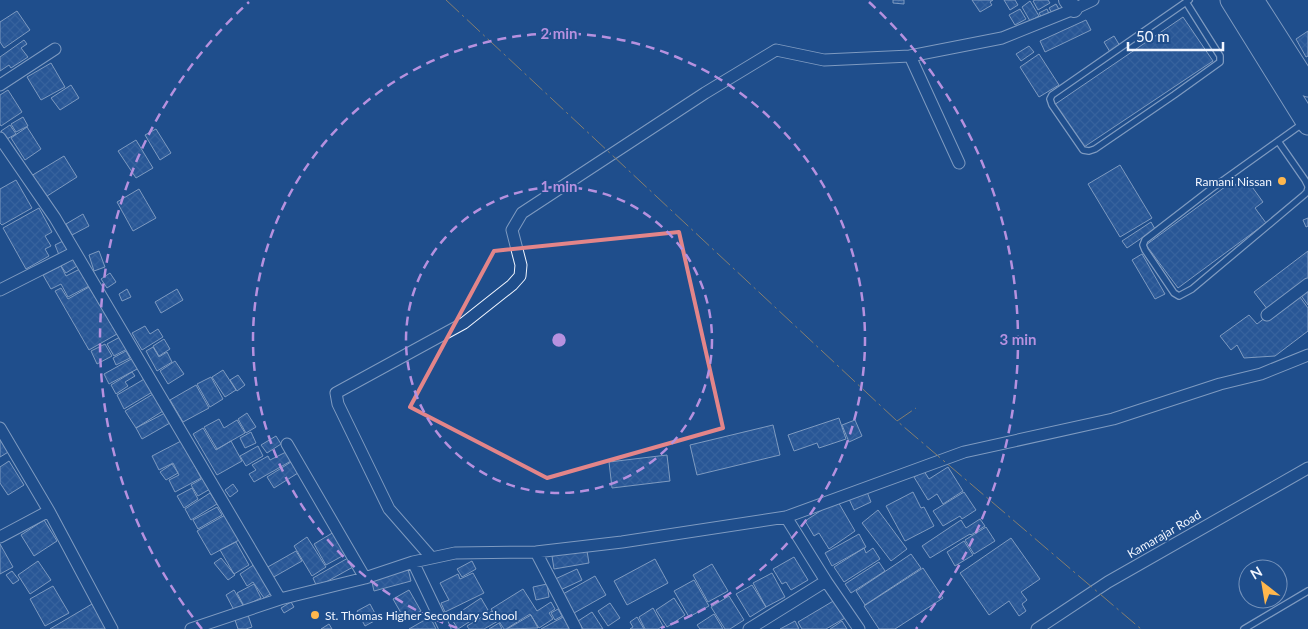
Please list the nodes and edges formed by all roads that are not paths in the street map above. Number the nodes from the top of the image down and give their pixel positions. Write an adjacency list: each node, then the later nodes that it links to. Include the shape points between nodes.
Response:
1 (1093, 0): 5 (street)
2 (1231, 0): 10 (highway)
3 (1253, 0): 9 (highway)
4 (1187, 1): 4 (lane, via 1052,95 1052,105 1084,150 1095,148 1220,62 1220,56)
5 (1070, 5): 7 (street, via 1002,38)
6 (55, 48): 8 (street)
7 (910, 56): 13 (street); 27 (street, via 824,60 776,50 522,213 512,230 521,265 520,276 512,285 464,323 336,393 338,404 389,509)
8 (0, 85)
9 (1308, 86)
10 (1306, 121): 12 (lane)
11 (0, 138): 15 (street)
12 (1278, 141): 14 (lane); 14 (lane, via 1144,240 1145,250 1179,296 1192,289 1304,195)
13 (959, 163)
14 (1308, 187)
15 (75, 252): 17 (street); 32 (street)
16 (1308, 284): 18 (street)
17 (0, 290)
18 (1267, 315)
19 (1308, 355): 24 (street, via 1261,374 1113,418 964,452)
20 (0, 428): 23 (street)
21 (288, 444): 29 (street)
22 (1308, 468): 39 (street, Kamarajar Road, via 1108,582)
23 (49, 511): 25 (street); 33 (street)
24 (786, 517): 26 (street); 30 (street)
25 (0, 537)
26 (536, 552): 27 (street, via 455,553); 36 (street)
27 (431, 557): 28 (street)
28 (413, 562): 29 (street); 35 (street)
29 (364, 578): 32 (street)
30 (826, 581): 37 (street); 38 (street)
31 (1308, 591): 40 (lane)
32 (280, 599): 34 (street)
33 (112, 629)
34 (191, 629)
35 (445, 629)
36 (576, 629)
37 (749, 629)
38 (859, 629)
39 (1037, 629)
40 (1244, 629)

